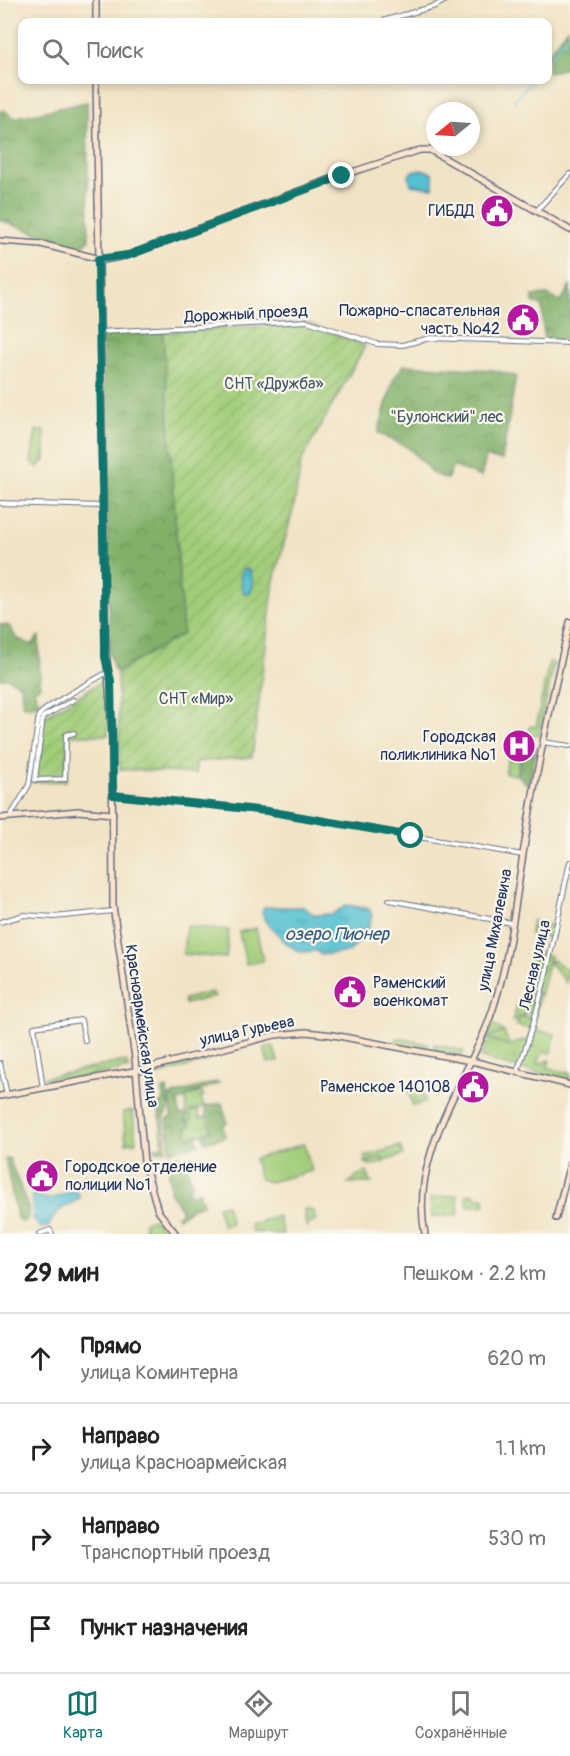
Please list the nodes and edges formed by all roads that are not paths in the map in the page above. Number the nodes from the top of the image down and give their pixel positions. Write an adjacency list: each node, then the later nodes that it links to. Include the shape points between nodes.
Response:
1 (96, 0): 3 (main road)
2 (446, 0): 4 (street)
3 (96, 18)
4 (394, 18)
5 (96, 84): 10 (main road)
6 (570, 174): 7 (street)
7 (537, 210): 8 (main road); 10 (main road, via 430,150 416,150 129,255)
8 (570, 230)
9 (0, 241): 10 (main road, via 41,244)
10 (98, 259): 11 (main road, Красноармейская улица)
11 (99, 332): 12 (street, Дорожный проезд, via 307,321 377,344 402,345 430,338); 14 (main road, Красноармейская улица)
12 (570, 343)
13 (0, 502): 14 (street)
14 (102, 506): 17 (main road, Красноармейская улица, via 105,657)
15 (570, 622): 16 (main road, улица Михалевича)
16 (567, 651): 20 (main road, улица Михалевича)
17 (109, 671): 22 (main road, Красноармейская улица); 25 (street, via 44,708 39,715 29,785)
18 (73, 700): 19 (street, via 43,717 35,780 65,779 66,735)
19 (74, 733)
20 (543, 742): 21 (street); 26 (main road, улица Михалевича)
21 (570, 746)
22 (113, 795): 23 (main road, Красноармейская улица); 26 (street, via 267,811)
23 (112, 814): 25 (main road, via 78,811); 29 (main road, Красноармейская улица)
24 (0, 818): 25 (main road)
25 (10, 818)
26 (522, 855): 31 (main road, улица Михалевича)
27 (570, 862): 36 (street, Лесная улица, via 539,1000)
28 (389, 900): 31 (street)
29 (113, 911): 30 (street, via 54,917 24,915); 35 (main road, Красноармейская улица)
30 (0, 922)
31 (511, 923): 33 (main road, улица Михалевича, via 498,992)
32 (86, 1041): 38 (street, via 81,1020 34,1027)
33 (470, 1062): 35 (main road, улица Гурьева, via 333,1035 298,1032); 36 (main road, улица Гурьева); 46 (main road, улица Михалевича, via 429,1158 422,1200)
34 (0, 1063): 39 (street)
35 (136, 1071): 38 (main road, улица Гурьева); 45 (main road, Красноармейская улица, via 146,1172 158,1211)
36 (517, 1072): 37 (main road, улица Гурьева)
37 (570, 1085)
38 (43, 1088): 39 (main road, улица Гурьева)
39 (7, 1095): 40 (main road, улица Гурьева)
40 (0, 1096)
41 (570, 1163): 42 (main road)
42 (556, 1218)
43 (39, 1234): 44 (street, via 50,1230)
44 (52, 1234)
45 (176, 1234)
46 (425, 1234)

